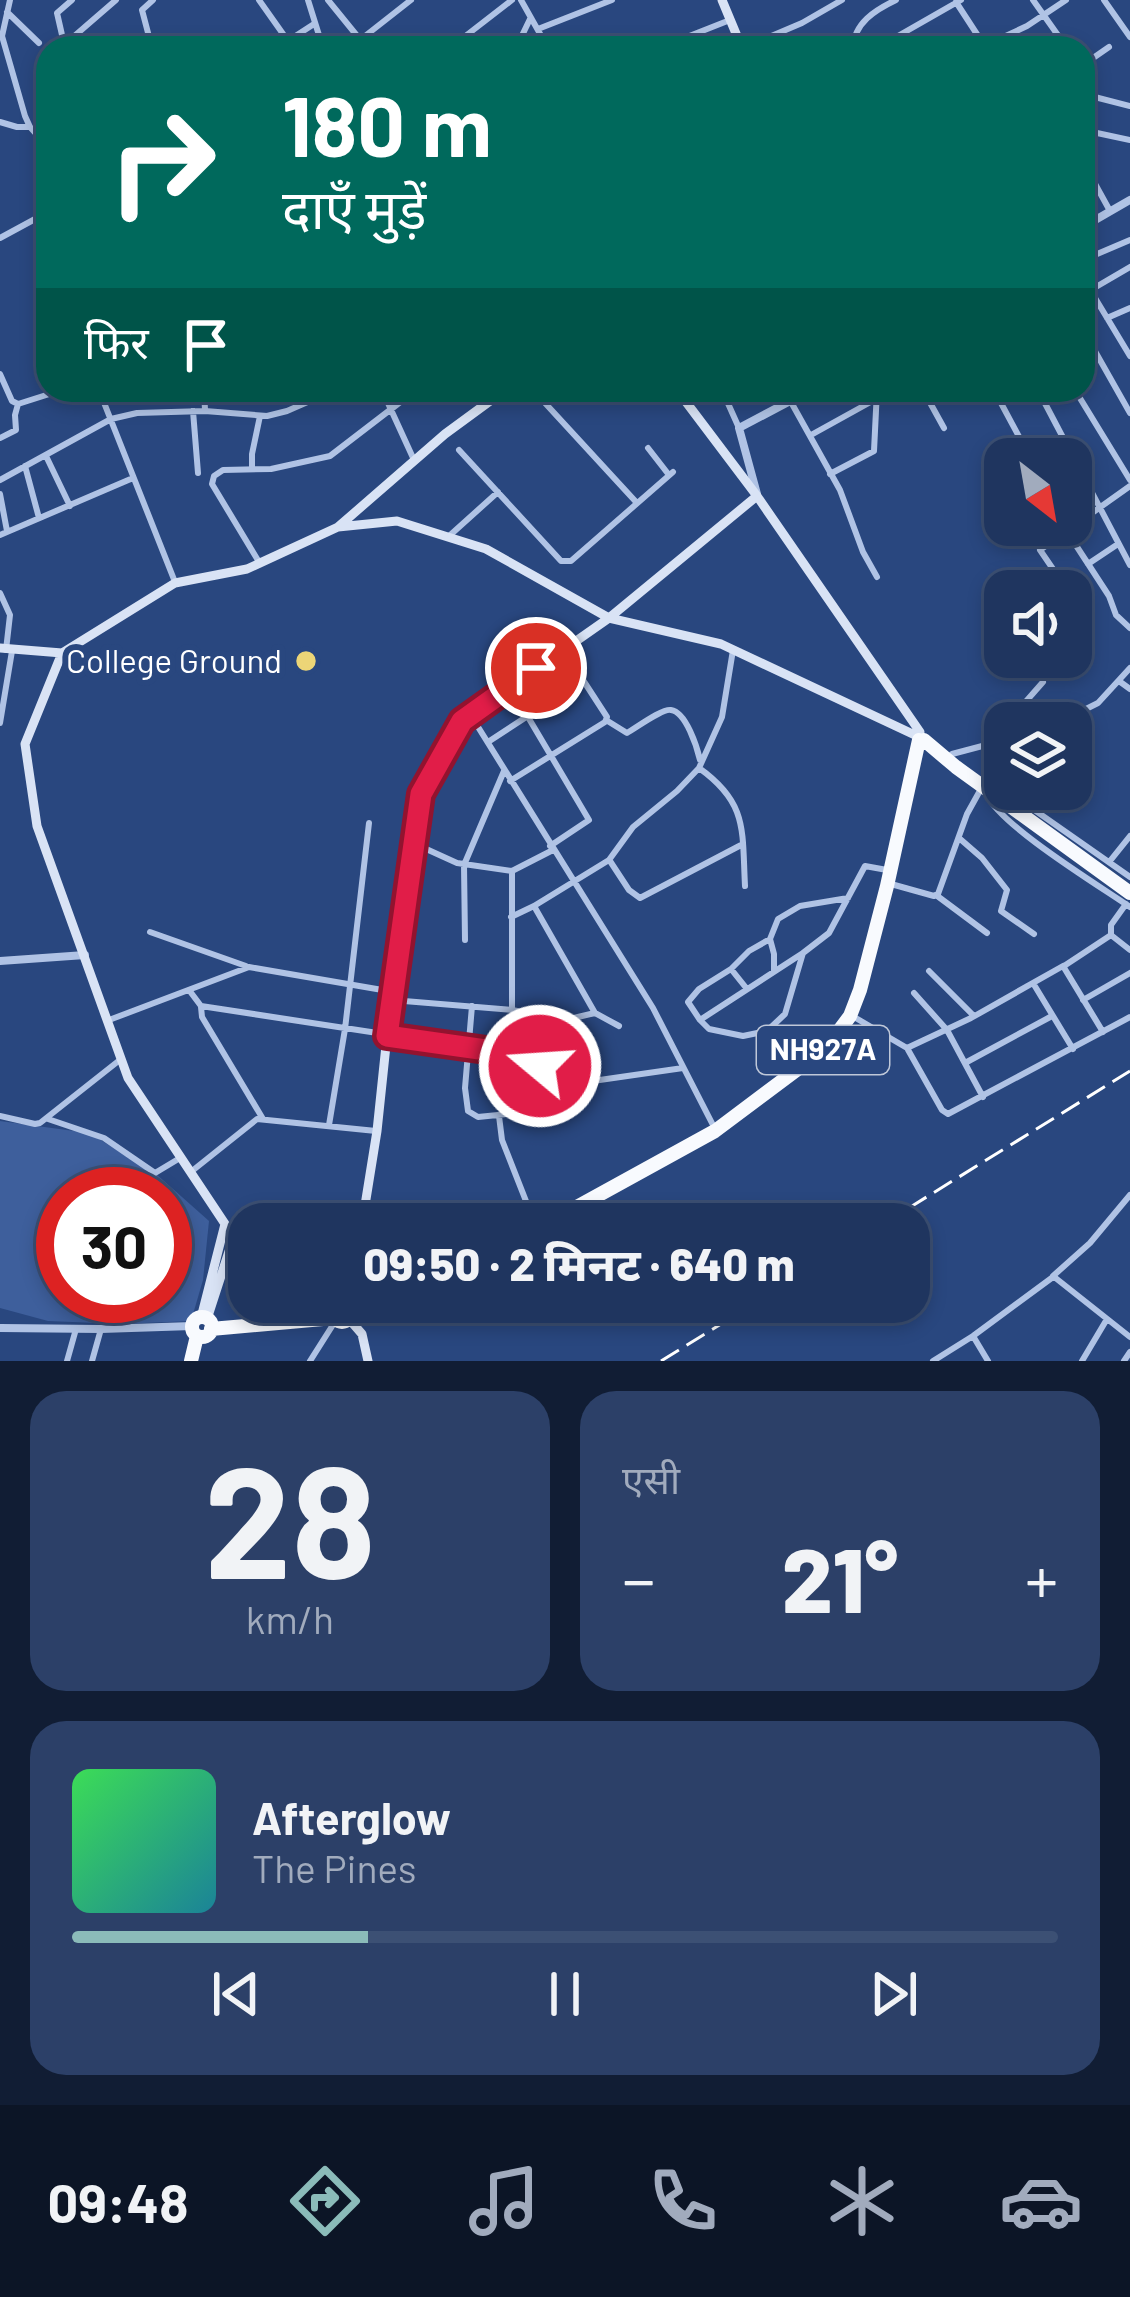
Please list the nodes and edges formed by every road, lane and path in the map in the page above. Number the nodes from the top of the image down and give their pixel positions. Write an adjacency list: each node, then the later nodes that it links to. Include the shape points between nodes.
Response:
1 (10, 0): 19 (street)
2 (72, 0): 25 (street, via 57,13)
3 (116, 0): 26 (street)
4 (259, 0): 28 (street)
5 (308, 0): 23 (street)
6 (328, 0): 31 (street)
7 (411, 0): 32 (street)
8 (512, 0): 33 (street)
9 (612, 0): 24 (street)
10 (722, 0): 22 (main road)
11 (842, 0): 38 (street)
12 (896, 0): 39 (street)
13 (1033, 0): 21 (street)
14 (1066, 0): 21 (street)
15 (1104, 0): 44 (street)
16 (958, 1): 40 (street); 41 (street)
17 (147, 2): 27 (street)
18 (527, 3): 20 (street)
19 (7, 11): 45 (street); 51 (street, via 2,36)
20 (532, 16): 24 (street); 34 (street)
21 (1043, 16): 42 (street); 43 (street)
22 (730, 20): 36 (street); 37 (main road)
23 (314, 24): 29 (street); 30 (street)
24 (538, 29): 35 (street)
25 (63, 36)
26 (76, 36)
27 (149, 36)
28 (284, 36)
29 (296, 36)
30 (317, 36)
31 (357, 36)
32 (365, 36)
33 (466, 36)
34 (522, 36)
35 (542, 36)
36 (689, 36)
37 (737, 36)
38 (771, 36)
39 (855, 36)
40 (898, 36)
41 (979, 36)
42 (1006, 36)
43 (1057, 36)
44 (1130, 37)
45 (36, 40)
46 (1109, 46): 47 (street)
47 (1095, 58)
48 (1095, 96): 49 (street)
49 (1130, 106)
50 (0, 122): 51 (street)
51 (30, 127): 52 (street)
52 (36, 133)
53 (1095, 133): 54 (street)
54 (1130, 140)
55 (1095, 183): 57 (street)
56 (1130, 200): 57 (street)
57 (1111, 211): 59 (street)
58 (36, 218): 60 (street)
59 (1095, 220)
60 (0, 238)
61 (1130, 240): 62 (street)
62 (1095, 255)
63 (1130, 267): 64 (street)
64 (1095, 287)
65 (1095, 300): 67 (street)
66 (1130, 308): 67 (street)
67 (1107, 318): 69 (street)
68 (1095, 351): 92 (street)
69 (1130, 356)
70 (0, 374): 88 (street)
71 (36, 398): 88 (street)
72 (104, 402): 94 (street)
73 (205, 402): 91 (street)
74 (388, 402): 89 (street)
75 (400, 402): 89 (street)
76 (489, 402): 104 (main road)
77 (544, 402): 116 (street)
78 (685, 402): 115 (main road)
79 (727, 402): 95 (street)
80 (791, 402): 95 (street); 97 (street)
81 (864, 402): 97 (street)
82 (876, 402): 108 (street, via 874,451)
83 (930, 402): 96 (street)
84 (1000, 402): 99 (street)
85 (1043, 402): 100 (street)
86 (1083, 402): 111 (street)
87 (304, 403): 93 (street)
88 (18, 404): 98 (street, via 16,430)
89 (391, 409): 104 (street); 106 (street, via 330,456)
90 (193, 411): 91 (street); 94 (street); 107 (street)
91 (205, 411): 93 (street)
92 (1130, 413)
93 (260, 416): 106 (street)
94 (111, 419): 103 (street); 109 (street)
95 (739, 428): 115 (street)
96 (944, 428)
97 (809, 435): 108 (street)
98 (0, 438)
99 (1020, 438)
100 (1059, 438)
101 (648, 448): 116 (street, via 671,473)
102 (459, 451): 112 (street)
103 (46, 456): 105 (street); 117 (street)
104 (414, 460): 121 (main road)
105 (26, 466): 110 (street); 120 (street)
106 (252, 469): 126 (street, via 224,470 212,484)
107 (198, 473)
108 (830, 474): 129 (street)
109 (133, 478): 117 (street); 130 (street)
110 (0, 480)
111 (1130, 483): 118 (street)
112 (498, 492): 116 (street, via 566,562); 123 (street)
113 (0, 494): 122 (street)
114 (1092, 495): 118 (street)
115 (757, 496): 132 (main road); 149 (main road)
116 (637, 503)
117 (70, 506): 120 (street)
118 (1099, 506): 119 (street); 124 (street)
119 (1092, 511)
120 (39, 518): 122 (street)
121 (338, 527): 123 (main road, via 397,521); 126 (main road)
122 (4, 533)
123 (448, 537): 132 (main road, via 486,549)
124 (1118, 544): 127 (street); 128 (street)
125 (1076, 546): 127 (street)
126 (260, 563): 130 (main road)
127 (1088, 564): 133 (street)
128 (1130, 566)
129 (877, 578)
130 (175, 583): 137 (main road)
131 (0, 593): 135 (street, via 10,615)
132 (609, 618): 134 (main road); 136 (main road)
133 (1130, 628)
134 (569, 646): 139 (street); 145 (main road)
135 (6, 649): 137 (main road); 148 (street)
136 (733, 650): 149 (main road); 154 (street, via 722,717)
137 (62, 653): 190 (main road, via 25,744 37,826)
138 (1130, 668): 140 (street)
139 (583, 680): 146 (street); 147 (street)
140 (1119, 681): 142 (street); 144 (street)
141 (1043, 682): 143 (street)
142 (1130, 689)
143 (1025, 702)
144 (1092, 706)
145 (470, 714): 150 (street); 166 (main road, via 421,794)
146 (527, 717): 150 (street); 153 (street)
147 (605, 720): 153 (street); 154 (street, via 626,733 675,711)
148 (0, 723)
149 (922, 738): 152 (highway); 158 (highway); 173 (highway, NH927A)
150 (487, 743): 155 (street)
151 (984, 745): 152 (street)
152 (952, 754): 157 (highway)
153 (551, 755): 156 (street); 168 (street, via 589,820)
154 (700, 766): 167 (street, via 735,803); 169 (street)
155 (504, 772): 156 (street); 171 (street)
156 (510, 781): 168 (street)
157 (984, 782)
158 (984, 783)
159 (984, 788): 165 (street)
160 (1018, 810): 179 (highway)
161 (1025, 810): 174 (highway)
162 (1027, 810): 170 (street)
163 (369, 823): 199 (street)
164 (1130, 836): 170 (street)
165 (959, 838): 177 (street); 184 (street, via 1007,890 1001,911)
166 (413, 843): 171 (street); 203 (main road)
167 (743, 844): 169 (street, via 640,898); 176 (street)
168 (552, 848): 172 (street); 175 (street)
169 (609, 860): 175 (street)
170 (1110, 862): 174 (street)
171 (464, 865): 172 (street); 187 (street)
172 (512, 871): 181 (street)
173 (891, 879): 177 (street); 178 (street, via 865,866); 212 (highway, NH927A); 234 (highway, NH927A, via 850,1016 826,1048)
174 (1130, 880)
175 (573, 883): 180 (street); 225 (street)
176 (745, 886)
177 (936, 895): 183 (street)
178 (848, 898): 186 (street, via 800,906 778,919); 189 (street, via 829,933)
179 (1129, 902): 185 (street)
180 (533, 906): 181 (street); 208 (street)
181 (511, 916): 207 (street)
182 (150, 932): 193 (street)
183 (987, 933)
184 (1034, 934)
185 (1111, 935): 188 (street); 192 (street)
186 (770, 939): 194 (street); 196 (street)
187 (465, 940)
188 (1130, 950)
189 (802, 953): 196 (street); 213 (street, via 785,1014 767,1031 743,1036)
190 (85, 956): 191 (street); 214 (main road)
191 (0, 961)
192 (1064, 966): 198 (street); 204 (street)
193 (249, 967): 199 (street); 201 (street)
194 (731, 969): 200 (street); 213 (street, via 688,1002)
195 (929, 970): 209 (street)
196 (773, 972): 200 (street)
197 (1130, 973): 204 (street)
198 (1033, 983): 209 (street); 210 (street)
199 (349, 984): 203 (street); 216 (street)
200 (747, 989): 213 (street)
201 (189, 990): 205 (street); 214 (street)
202 (914, 993): 217 (street)
203 (393, 996): 206 (street); 219 (main road)
204 (1083, 1000): 218 (street)
205 (201, 1006): 216 (street); 230 (street)
206 (472, 1006): 207 (street); 220 (street)
207 (512, 1010): 208 (street, via 565,1020)
208 (595, 1013): 215 (street)
209 (974, 1016): 217 (street)
210 (1052, 1016): 222 (street); 224 (street)
211 (1130, 1017): 218 (street)
212 (854, 1018): 221 (street); 234 (highway, NH927A, via 835,1048)
213 (700, 1020)
214 (108, 1021): 223 (main road)
215 (619, 1026)
216 (345, 1029): 219 (street); 232 (street)
217 (947, 1030): 221 (street); 224 (street)
218 (1103, 1032): 222 (street)
219 (387, 1036): 220 (street); 233 (main road)
220 (469, 1046): 225 (street, via 535,1057 551,1087); 229 (street, via 468,1111)
221 (907, 1048): 226 (street, via 943,1112)
222 (1073, 1049): 226 (street)
223 (121, 1059): 231 (street); 235 (main road)
224 (965, 1064): 226 (street)
225 (683, 1068): 234 (street)
226 (983, 1097)
227 (528, 1112): 229 (street)
228 (0, 1116): 231 (street)
229 (499, 1116): 241 (street)
230 (262, 1118): 232 (street); 237 (street)
231 (47, 1119): 235 (street, via 104,1138 155,1173)
232 (328, 1126): 233 (street)
233 (377, 1131): 240 (main road)
234 (717, 1134): 242 (highway, NH927A); 243 (highway, NH927A)
235 (180, 1158): 236 (main road)
236 (185, 1167)
237 (192, 1171)
238 (192, 1177): 244 (main road)
239 (1130, 1195): 247 (street)
240 (365, 1203)
241 (527, 1203)
242 (586, 1203)
243 (597, 1203)
244 (225, 1224): 245 (main road); 253 (main road)
245 (228, 1228)
246 (228, 1254): 253 (main road)
247 (1054, 1276): 248 (street); 257 (street)
248 (1107, 1319): 258 (street); 267 (street)
249 (237, 1323): 253 (highway)
250 (243, 1323): 253 (highway)
251 (337, 1323): 264 (street)
252 (353, 1323): 265 (main road)
253 (203, 1327): 256 (street); 263 (highway)
254 (0, 1328): 255 (street)
255 (76, 1329): 256 (street); 261 (street)
256 (101, 1329): 262 (street)
257 (973, 1336): 260 (street); 266 (street)
258 (1130, 1337)
259 (1130, 1352): 268 (street)
260 (937, 1360)
261 (67, 1361)
262 (92, 1361)
263 (193, 1361)
264 (310, 1361)
265 (368, 1361)
266 (988, 1361)
267 (1082, 1361)
268 (1124, 1361)

